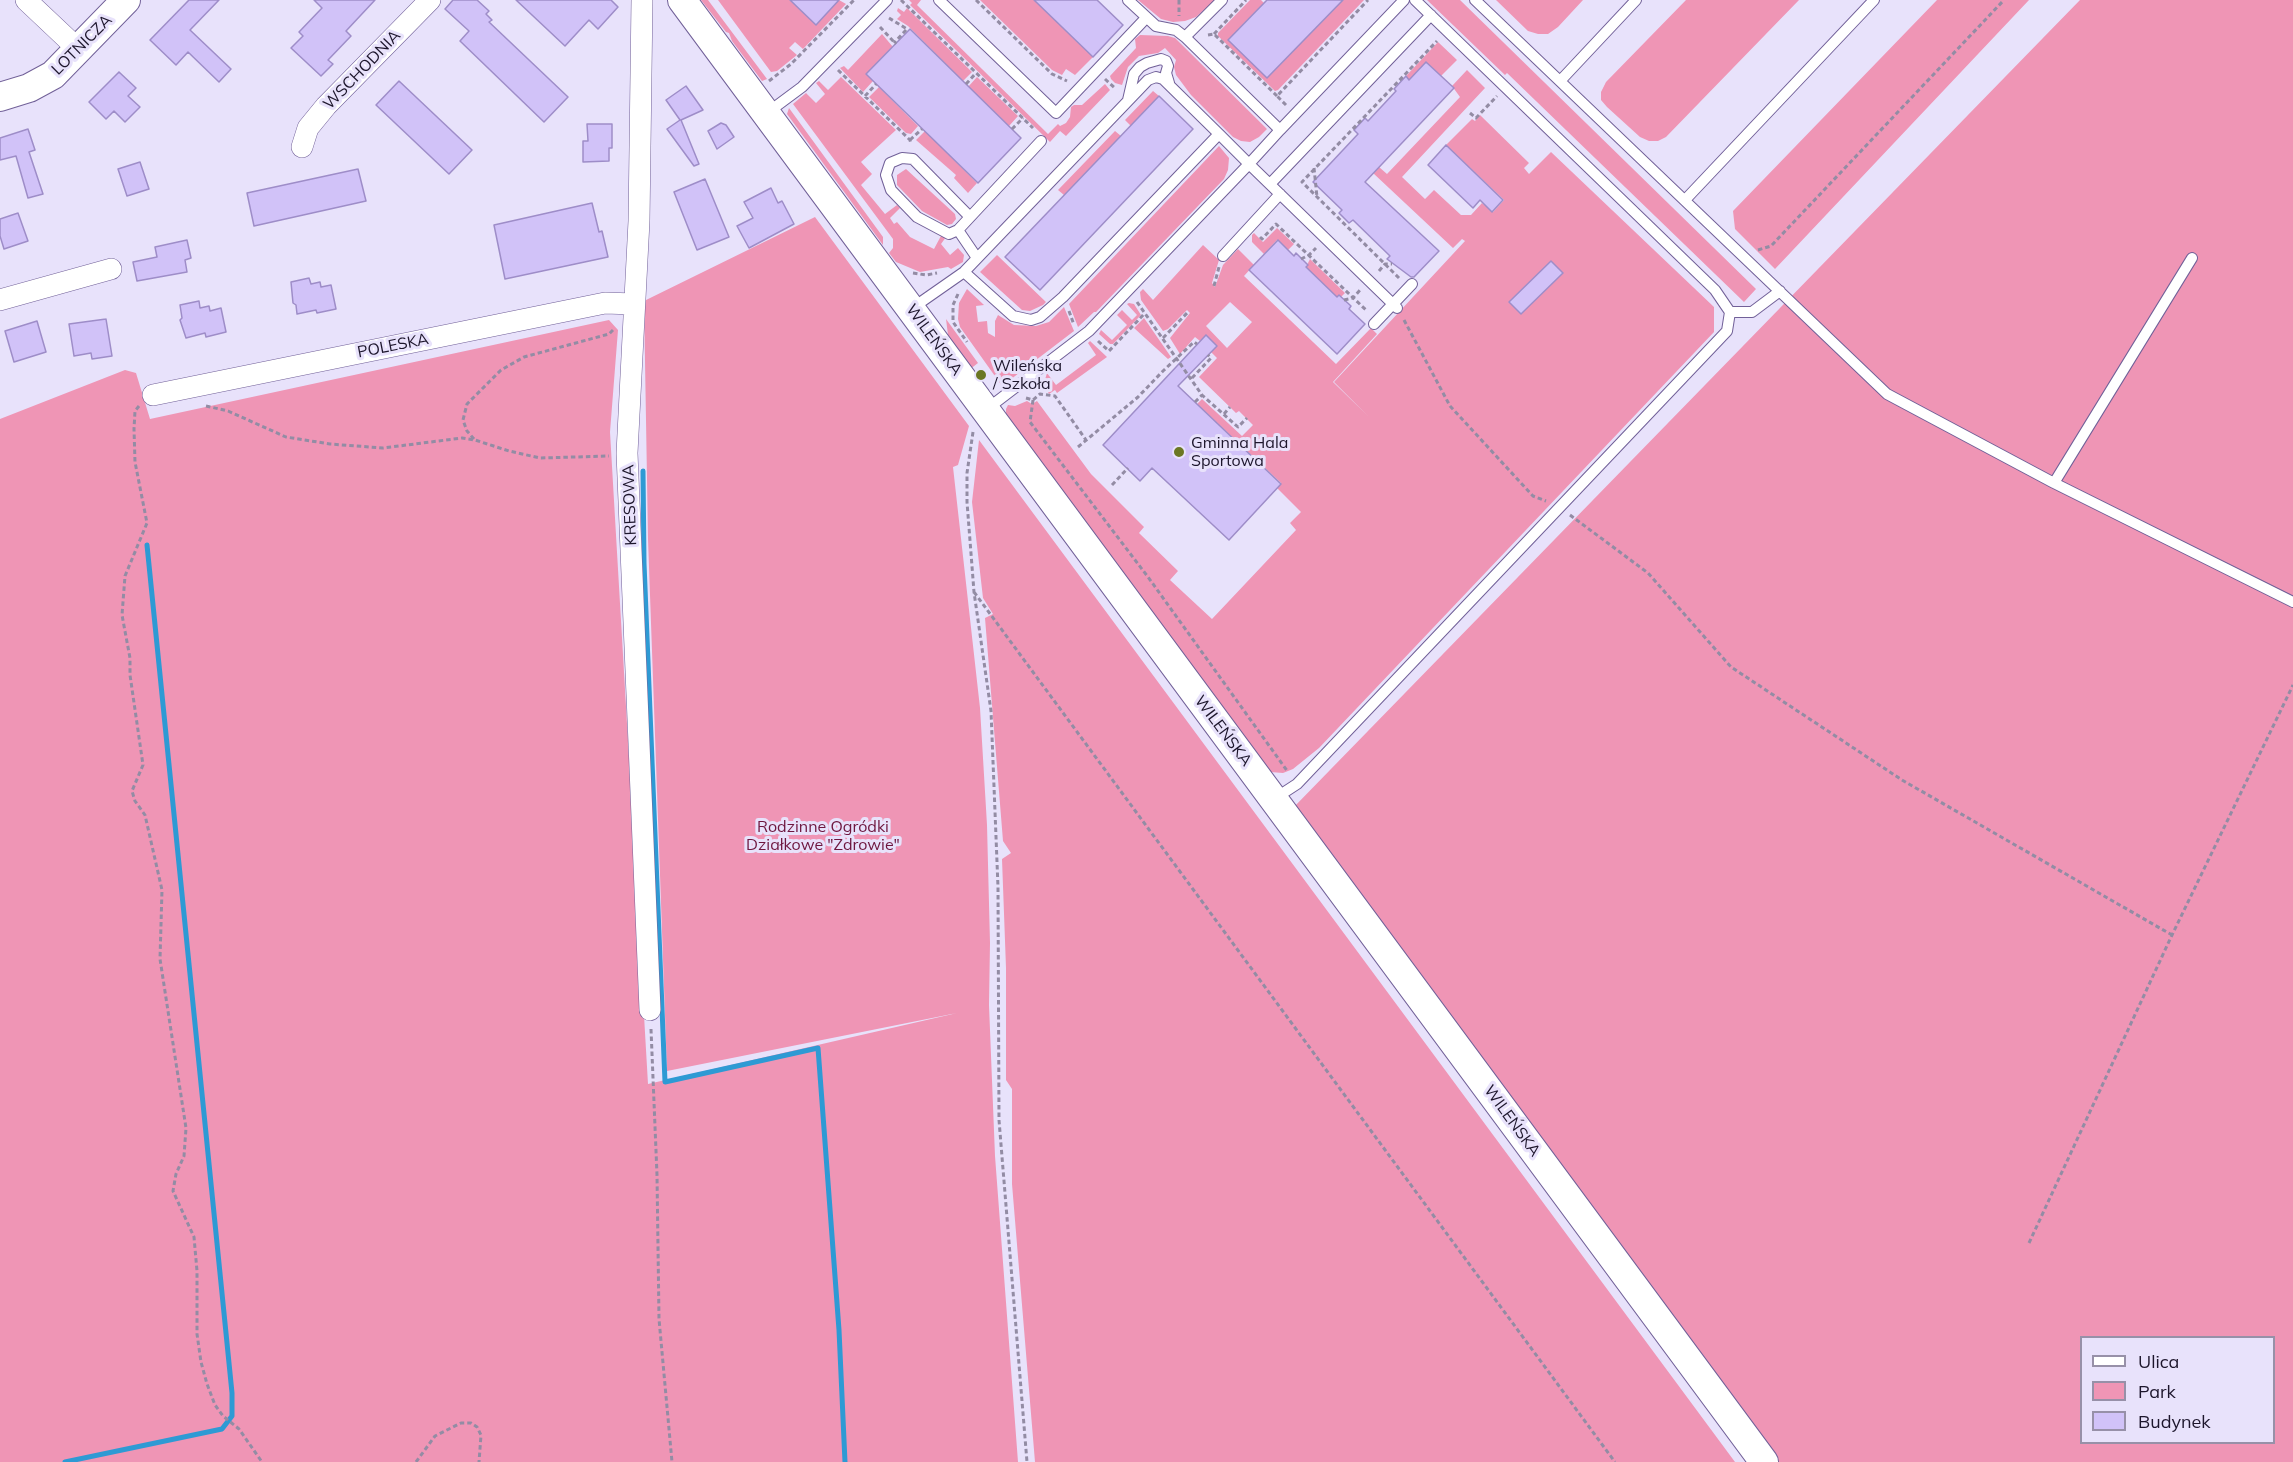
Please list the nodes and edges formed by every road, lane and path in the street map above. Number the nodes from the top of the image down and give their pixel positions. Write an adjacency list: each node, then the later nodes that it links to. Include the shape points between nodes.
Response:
1 (26, 0): 29 (street)
2 (126, 0): 29 (street, LOTNICZA)
3 (430, 0): 52 (street, WSCHODNIA, via 326,106 308,128)
4 (642, 0): 76 (street, KRESOWA)
5 (682, 0): 42 (street, WILEŃSKA)
6 (854, 0): 42 (path, via 791,64 762,84)
7 (901, 0): 31 (path)
8 (939, 0): 25 (lane, via 1056,113)
9 (976, 0): 33 (path, via 1052,74)
10 (1128, 0): 25 (lane)
11 (1179, 0): 23 (path)
12 (1222, 0): 27 (lane)
13 (1246, 0): 26 (path)
14 (1368, 0): 39 (path)
15 (1404, 0): 44 (lane)
16 (1415, 0): 22 (lane)
17 (1476, 0): 32 (lane)
18 (1636, 0): 32 (lane)
19 (1874, 0): 59 (lane)
20 (2004, 0): 63 (path, via 1771,246)
21 (883, 4): 24 (lane); 24 (path, via 891,20 907,29 895,43)
22 (1431, 15): 56 (lane); 79 (lane, via 1715,290)
23 (1179, 16)
24 (870, 17): 30 (lane)
25 (1146, 18): 27 (lane)
26 (1214, 34): 27 (path); 39 (path)
27 (1185, 37): 48 (lane)
28 (1438, 39): 55 (path)
29 (79, 50): 40 (street, LOTNICZA, via 43,82)
30 (828, 60): 38 (path); 42 (lane)
31 (976, 72): 36 (path); 45 (path)
32 (1561, 80): 59 (lane)
33 (1071, 83)
34 (1169, 83): 41 (lane, via 1156,77 1148,80); 41 (lane, via 1166,61 1148,63 1134,74); 49 (lane)
35 (876, 84): 38 (path)
36 (966, 84)
37 (1491, 90): 43 (path, via 1497,96 1476,118)
38 (865, 96): 51 (path)
39 (1277, 96): 44 (path)
40 (0, 97)
41 (1128, 101): 65 (lane)
42 (772, 110): 77 (street, WILEŃSKA)
43 (1470, 113)
44 (1296, 114): 48 (lane)
45 (1023, 118): 47 (path); 50 (path)
46 (922, 129): 51 (path)
47 (1012, 129)
48 (1280, 130): 54 (lane)
49 (1219, 134): 54 (lane); 69 (lane, via 1040,317 1031,320 1013,316)
50 (1038, 136): 60 (lane)
51 (910, 140): 53 (path)
52 (302, 147)
53 (913, 159): 60 (lane); 62 (lane, via 890,163 886,175 891,190 918,217 949,234)
54 (1249, 164): 56 (lane); 72 (lane)
55 (1314, 168): 58 (path); 58 (path, via 1302,182)
56 (1270, 184): 57 (lane)
57 (1280, 194): 61 (lane); 75 (lane)
58 (1317, 198): 75 (path, via 1403,281)
59 (1686, 200): 63 (lane)
60 (970, 217): 62 (lane)
61 (1250, 227): 64 (lane); 75 (path, via 1262,239 1276,224 1371,315)
62 (958, 230): 65 (lane)
63 (1740, 252): 73 (lane)
64 (1223, 256)
65 (977, 258): 69 (lane)
66 (2192, 258): 103 (lane)
67 (111, 269): 74 (street)
68 (907, 270): 70 (path, via 926,275 947,269)
69 (964, 272): 70 (lane)
70 (952, 281): 77 (lane); 85 (path, via 959,293 953,305 952,322)
71 (1412, 284): 75 (lane)
72 (1129, 291): 80 (path); 82 (lane)
73 (1780, 291): 79 (lane, via 1752,312); 103 (lane, via 1887,394)
74 (0, 300)
75 (1392, 303): 81 (lane); 105 (path, via 1450,406 1533,496)
76 (634, 304): 90 (street, POLESKA, via 605,303); 98 (path, via 609,334 524,357 501,370 466,404 463,420 466,431); 101 (street, KRESOWA)
77 (911, 309): 92 (street, WILEŃSKA)
78 (1189, 312): 83 (path)
79 (1730, 312): 105 (lane, via 1726,331)
80 (1145, 313): 82 (path, via 1109,351); 83 (path)
81 (1374, 324)
82 (1089, 331): 92 (lane)
83 (1163, 338): 87 (path)
84 (1197, 344): 87 (path, via 1194,342)
85 (971, 348)
86 (1208, 355): 88 (path, via 1211,358)
87 (1178, 359): 88 (path); 99 (path)
88 (1192, 379): 89 (path)
89 (1202, 394): 93 (path); 96 (path)
90 (153, 395): 113 (path, via 135,411 135,462 147,523 125,576 122,615 143,765 132,791 145,815 162,890 160,959 186,1128 184,1156 173,1191 194,1237 201,1362 215,1405 239,1429)
91 (1033, 400): 92 (path, via 1028,397 1013,403); 99 (path, via 1040,394 1055,396); 109 (path, via 1030,422 1148,577)
92 (996, 402): 106 (path, via 974,420 967,473); 109 (street, WILEŃSKA)
93 (1195, 402)
94 (200, 404): 98 (path, via 228,411 286,437 322,443 383,448 450,439)
95 (1230, 407): 96 (path)
96 (1224, 414): 97 (path, via 1238,427)
97 (1247, 418)
98 (475, 440): 101 (path, via 540,458)
99 (1086, 440): 100 (path)
100 (1078, 447)
101 (627, 453): 111 (street, KRESOWA)
102 (1128, 468): 104 (path)
103 (2054, 483): 107 (lane)
104 (1112, 485)
105 (1560, 508): 109 (lane); 110 (path, via 1648,573 1731,667 1902,780)
106 (974, 592): 117 (path, via 990,711 998,887 999,1120); 118 (path)
107 (2293, 602)
108 (2293, 685): 110 (path)
109 (1285, 792): 119 (street, WILEŃSKA)
110 (2172, 934): 112 (path)
111 (650, 1010): 116 (path, via 659,1319)
112 (2029, 1243)
113 (262, 1462)
114 (416, 1462): 115 (path, via 435,1436 461,1423 471,1423 481,1435)
115 (479, 1462)
116 (672, 1462)
117 (1028, 1462)
118 (1616, 1462)
119 (1764, 1462)

